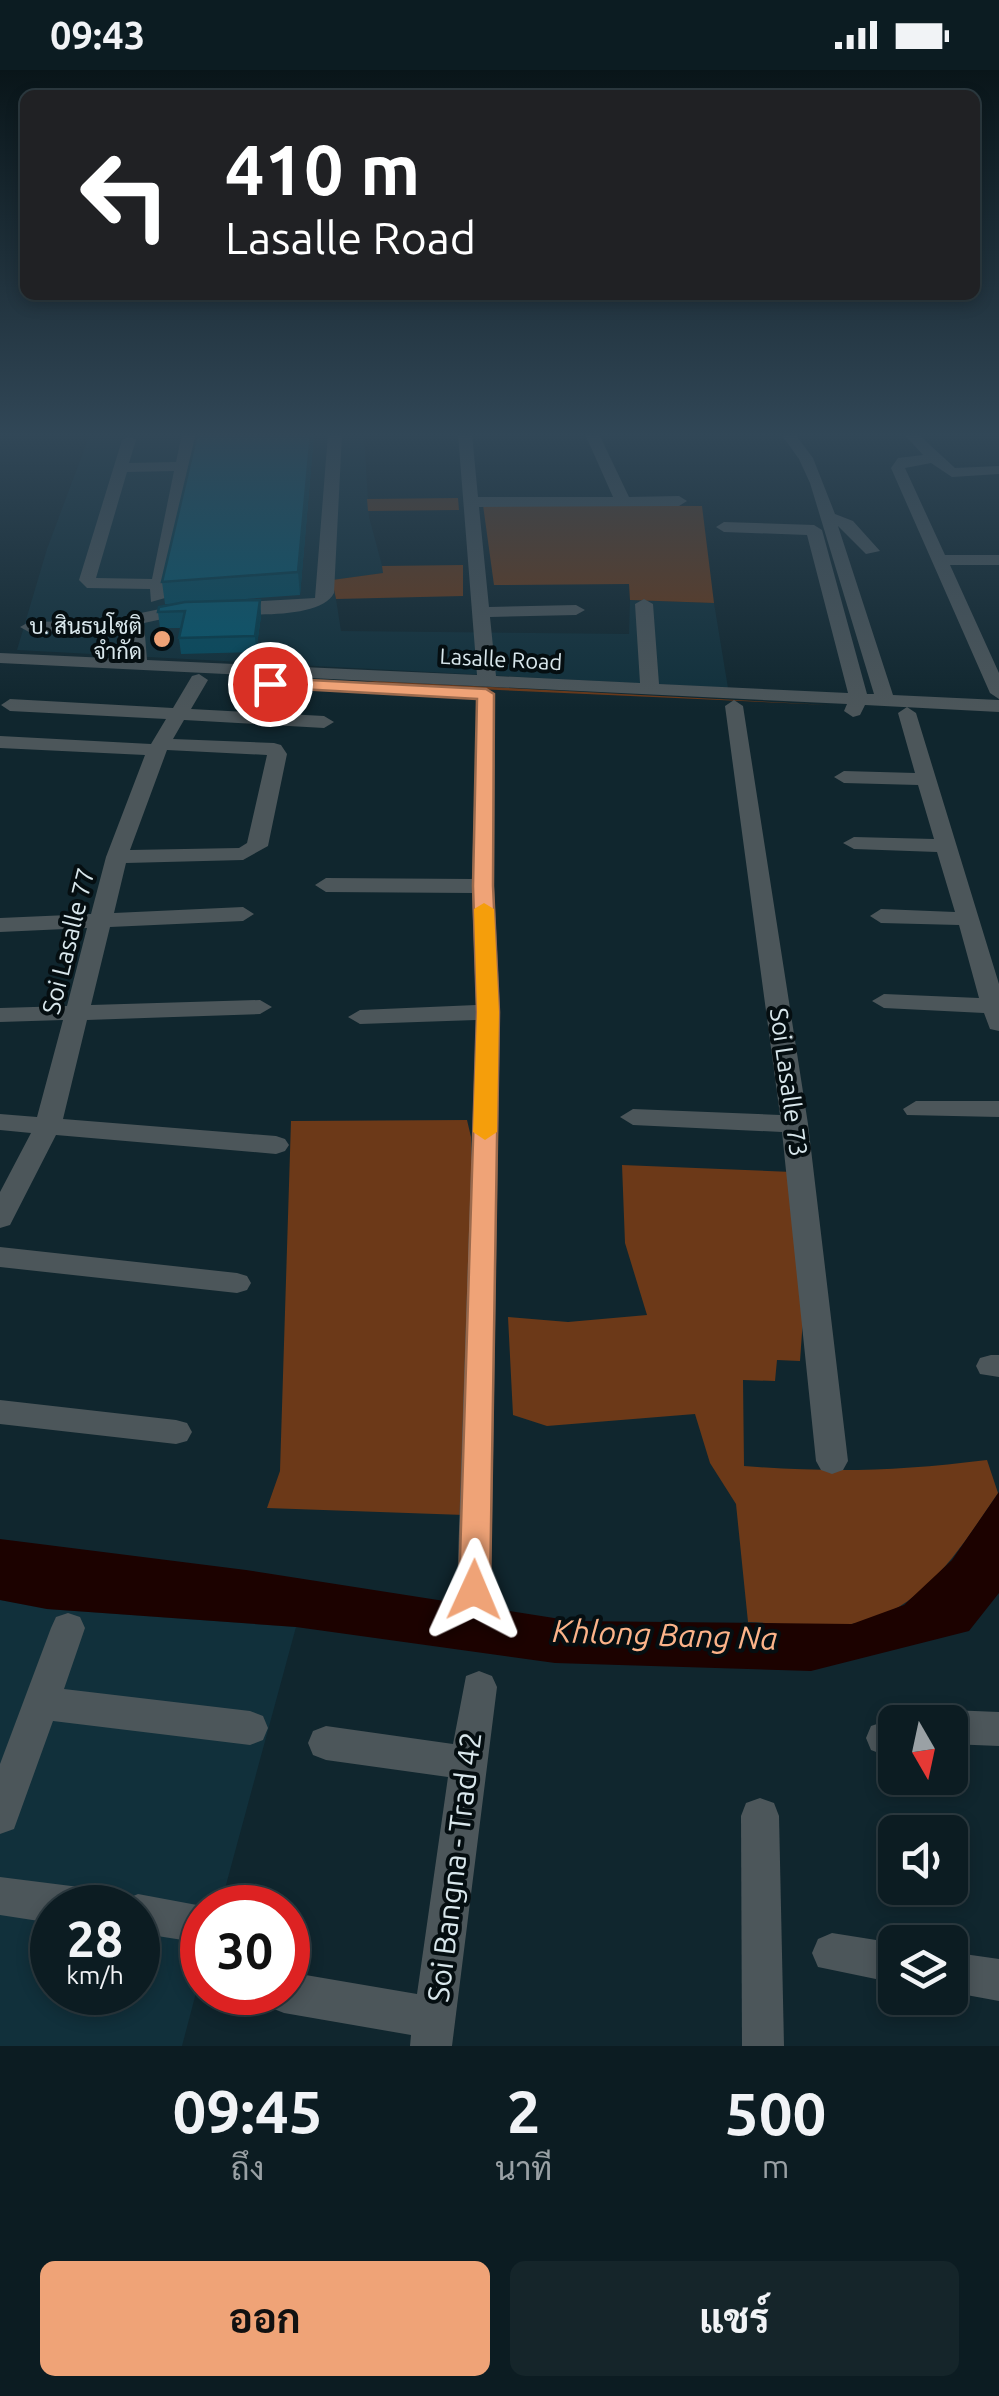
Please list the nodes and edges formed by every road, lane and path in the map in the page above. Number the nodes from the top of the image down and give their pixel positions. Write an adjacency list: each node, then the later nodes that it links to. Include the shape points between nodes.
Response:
1 (103, 526): 12 (street, via 87,580)
2 (171, 526): 12 (street)
3 (330, 526): 14 (street, via 322,601)
4 (475, 526): 16 (street)
5 (829, 526): 28 (street)
6 (850, 526): 9 (street)
7 (925, 526): 10 (street)
8 (724, 527): 28 (street, via 814,530)
9 (872, 551)
10 (940, 560): 11 (street); 26 (street)
11 (999, 560)
12 (160, 584): 14 (street, via 157,599)
13 (644, 604): 25 (street)
14 (178, 610): 17 (street)
15 (576, 610): 16 (street)
16 (482, 612): 23 (street)
17 (134, 625): 18 (street); 20 (street)
18 (28, 626)
19 (0, 664): 20 (street, Lasalle Road); 22 (street, Lasalle Road)
20 (138, 664): 21 (street, Lasalle Road)
21 (166, 666): 23 (street, Lasalle Road); 24 (street, via 146,668)
22 (199, 680): 24 (street, Lasalle Road); 32 (street, Soi Lasalle 77)
23 (487, 688): 24 (street, Lasalle Road); 25 (street, Lasalle Road); 27 (street, Lasalle Road); 43 (street)
24 (376, 689)
25 (650, 689): 27 (street, Lasalle Road)
26 (999, 692)
27 (725, 699): 28 (street, Lasalle Road); 28 (street, Lasalle Road, via 840,706 828,710); 60 (street, Soi Lasalle 73)
28 (867, 703): 30 (street, Lasalle Road); 31 (street, Lasalle Road); 33 (street, via 986,711)
29 (10, 705): 32 (street)
30 (999, 706)
31 (908, 713): 33 (street, Lasalle Road); 38 (street)
32 (177, 714): 34 (street); 36 (street, Soi Lasalle 77)
33 (989, 717)
34 (324, 722)
35 (0, 742): 36 (street)
36 (159, 747): 41 (street, Soi Lasalle 77); 41 (street, via 274,749 257,846 243,854)
37 (844, 778): 38 (street)
38 (927, 779): 40 (street)
39 (854, 842): 40 (street)
40 (946, 846): 46 (street)
41 (117, 857): 47 (street, Soi Lasalle 77)
42 (326, 886): 43 (street)
43 (483, 886): 51 (street)
44 (243, 914): 47 (street)
45 (880, 916): 46 (street)
46 (968, 919): 53 (street)
47 (101, 920): 48 (street); 52 (street, Soi Lasalle 77)
48 (0, 925)
49 (884, 1001): 53 (street)
50 (260, 1007): 52 (street)
51 (488, 1012): 55 (street); 69 (street)
52 (80, 1013): 54 (street); 61 (street, Soi Lasalle 77)
53 (996, 1015)
54 (0, 1016)
55 (360, 1017)
56 (916, 1109): 57 (street)
57 (999, 1109)
58 (633, 1118): 60 (street)
59 (0, 1122): 61 (street)
60 (794, 1124): 68 (street, Soi Lasalle 73)
61 (48, 1126): 62 (street); 63 (street, Soi Lasalle 77)
62 (276, 1145)
63 (0, 1218)
64 (0, 1258): 65 (street)
65 (237, 1283)
66 (0, 1412): 67 (street)
67 (176, 1432)
68 (832, 1461)
69 (474, 1590)
70 (68, 1628): 72 (street)
71 (479, 1687): 77 (street, Soi Bangna - Trad 42)
72 (42, 1703): 74 (street); 78 (street)
73 (968, 1727): 75 (street)
74 (250, 1728)
75 (999, 1729)
76 (326, 1743): 77 (street)
77 (469, 1763): 87 (street, Soi Bangna - Trad 42)
78 (0, 1816)
79 (760, 1816): 88 (street)
80 (0, 1896): 81 (street)
81 (30, 1900)
82 (832, 1954): 83 (street)
83 (878, 1961)
84 (968, 1975): 85 (street)
85 (999, 1980)
86 (310, 1999): 87 (street)
87 (433, 2032)
88 (763, 2046)

